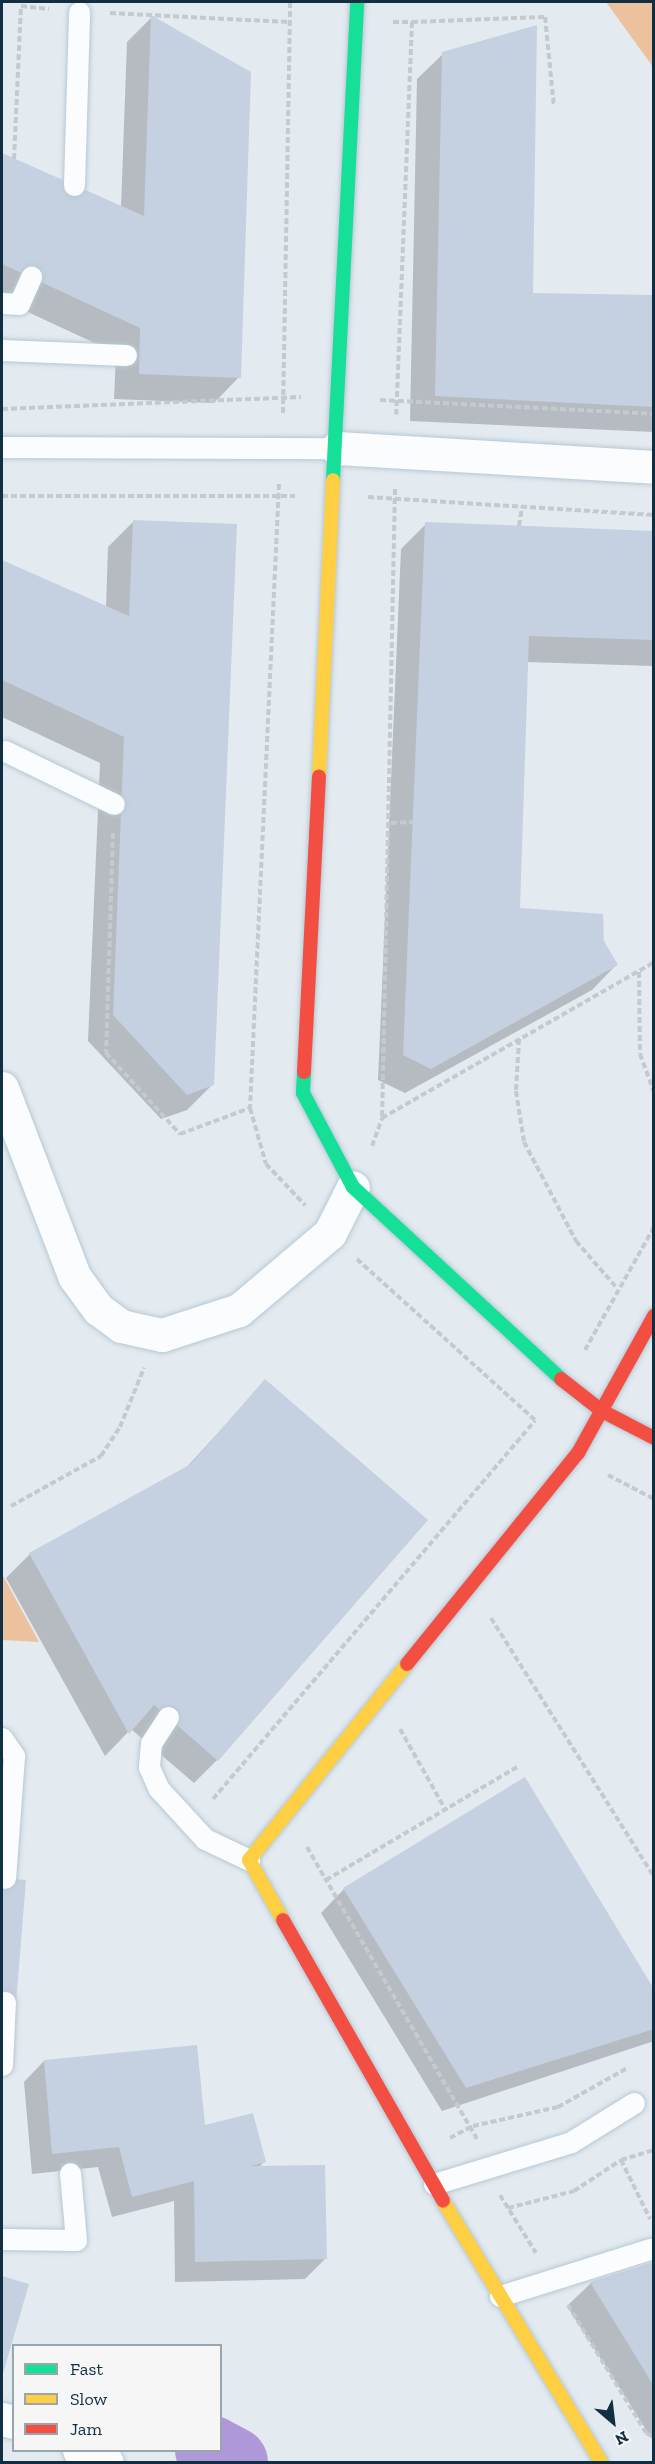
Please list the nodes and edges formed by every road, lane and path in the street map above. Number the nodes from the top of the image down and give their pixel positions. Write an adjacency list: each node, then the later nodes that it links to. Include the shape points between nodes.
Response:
1 (290, 2): 12 (path)
2 (357, 2): 21 (street)
3 (79, 12): 7 (lane)
4 (382, 22): 5 (path)
5 (412, 22): 6 (path, via 545,17); 15 (path)
6 (554, 106)
7 (74, 185)
8 (31, 277): 9 (lane, via 19,304)
9 (2, 303)
10 (2, 350): 11 (lane)
11 (126, 355)
12 (284, 397): 13 (path); 16 (path); 17 (path)
13 (302, 397)
14 (380, 400): 15 (path)
15 (396, 402): 18 (path); 19 (path)
16 (2, 409)
17 (283, 413)
18 (654, 414)
19 (396, 419)
20 (2, 447): 21 (lane)
21 (337, 448): 22 (street); 36 (street, via 303,1094)
22 (654, 467)
23 (395, 486): 29 (path)
24 (522, 507): 25 (path)
25 (519, 526)
26 (5, 751): 27 (lane)
27 (114, 804): 35 (path, via 106,1053 180,1134)
28 (412, 822): 29 (path)
29 (391, 823): 32 (path, via 382,1118)
30 (654, 962): 31 (path)
31 (639, 971): 32 (path); 34 (path, via 639,1045)
32 (519, 1039): 38 (path, via 517,1107 524,1142 576,1241)
33 (2, 1088): 36 (street, via 74,1276 98,1309 121,1326 162,1335 239,1311 330,1233)
34 (654, 1092)
35 (250, 1108)
36 (353, 1187): 42 (street, via 549,1369)
37 (654, 1227): 38 (path)
38 (616, 1287): 40 (path)
39 (654, 1316): 42 (street)
40 (584, 1353)
41 (144, 1368): 46 (path, via 120,1427 101,1456)
42 (602, 1411): 43 (street); 53 (street, via 578,1454)
43 (654, 1438)
44 (607, 1475): 45 (path)
45 (654, 1499)
46 (11, 1506)
47 (491, 1618): 54 (path)
48 (168, 1717): 53 (lane, via 151,1743 149,1767 159,1789 206,1839)
49 (400, 1728): 52 (path)
50 (2, 1738): 55 (lane, via 14,1756)
51 (519, 1766): 52 (path)
52 (446, 1809): 60 (path, via 326,1880)
53 (249, 1860): 62 (street)
54 (654, 1876)
55 (5, 1878)
56 (5, 2002): 57 (lane)
57 (2, 2065)
58 (629, 2067): 60 (path, via 558,2107)
59 (634, 2103): 65 (lane, via 571,2142)
60 (473, 2126): 62 (path)
61 (654, 2150): 63 (path)
62 (418, 2155): 65 (street)
63 (621, 2160): 66 (path, via 574,2191); 67 (path)
64 (70, 2173): 68 (lane, via 76,2240)
65 (434, 2184): 70 (street)
66 (508, 2208)
67 (654, 2226)
68 (2, 2239)
69 (650, 2249): 70 (lane)
70 (500, 2296): 73 (street)
71 (82, 2452): 72 (street)
72 (107, 2463)
73 (601, 2463)

